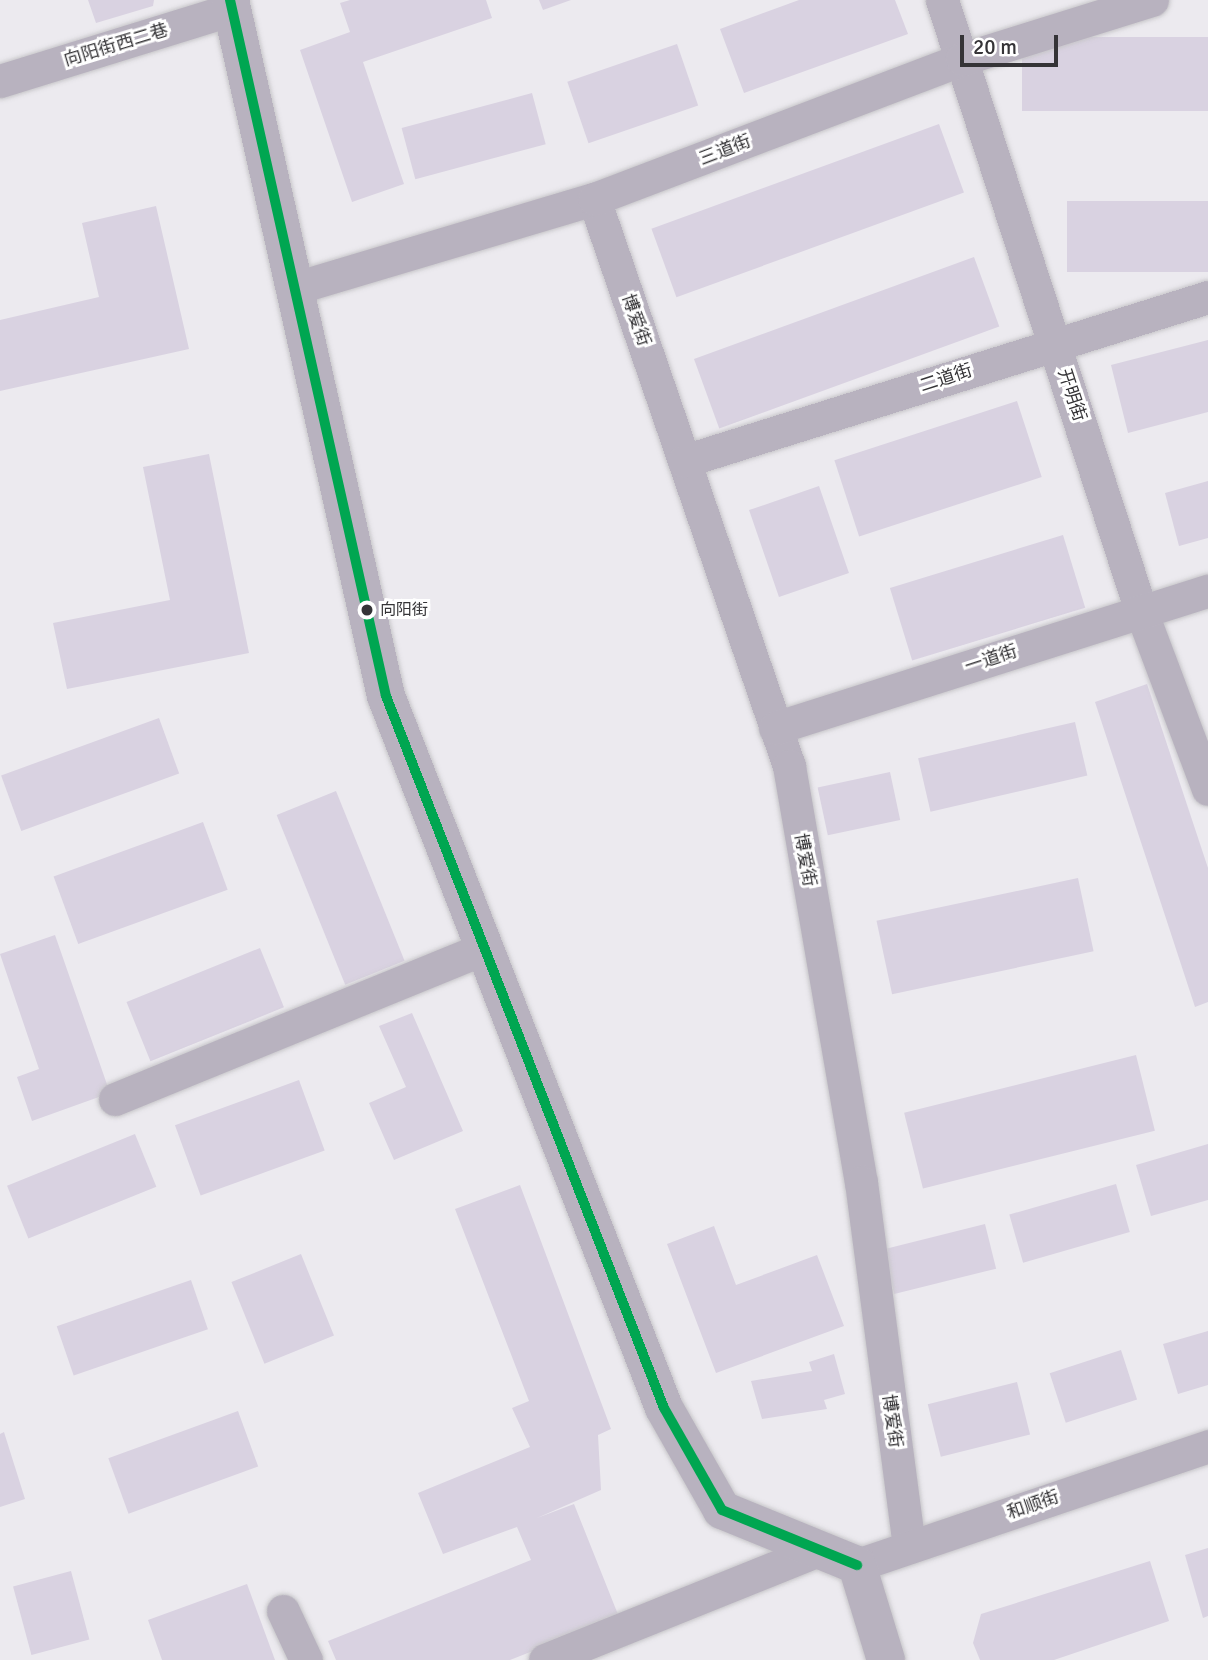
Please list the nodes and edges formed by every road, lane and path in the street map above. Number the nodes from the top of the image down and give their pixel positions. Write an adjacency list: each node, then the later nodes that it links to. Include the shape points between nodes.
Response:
1 (942, 0): 4 (street, 开明街)
2 (1152, 0): 4 (street, 三道街)
3 (231, 4): 5 (street, 向阳街西二巷); 7 (street)
4 (962, 60): 6 (street, 三道街); 9 (street, 开明街)
5 (0, 81)
6 (594, 199): 7 (street, 三道街); 10 (street, 博爱街)
7 (295, 288): 15 (street, via 386,696)
8 (1208, 297): 9 (street, 二道街)
9 (1055, 343): 10 (street, 二道街); 12 (street, 开明街)
10 (684, 461): 13 (street, 博爱街)
11 (1208, 590): 12 (street, 一道街)
12 (1142, 611): 13 (street, 一道街); 14 (street, 开明街)
13 (775, 728): 18 (street, 博爱街, via 789,766 861,1181)
14 (1208, 789)
15 (485, 948): 16 (street); 19 (street, via 664,1408 722,1510)
16 (115, 1100)
17 (1208, 1446): 18 (street, 和顺街)
18 (909, 1547): 20 (street, 和顺街)
19 (816, 1551): 20 (street); 23 (street)
20 (857, 1565): 24 (street)
21 (283, 1611): 22 (street)
22 (306, 1660)
23 (545, 1660)
24 (886, 1660)

